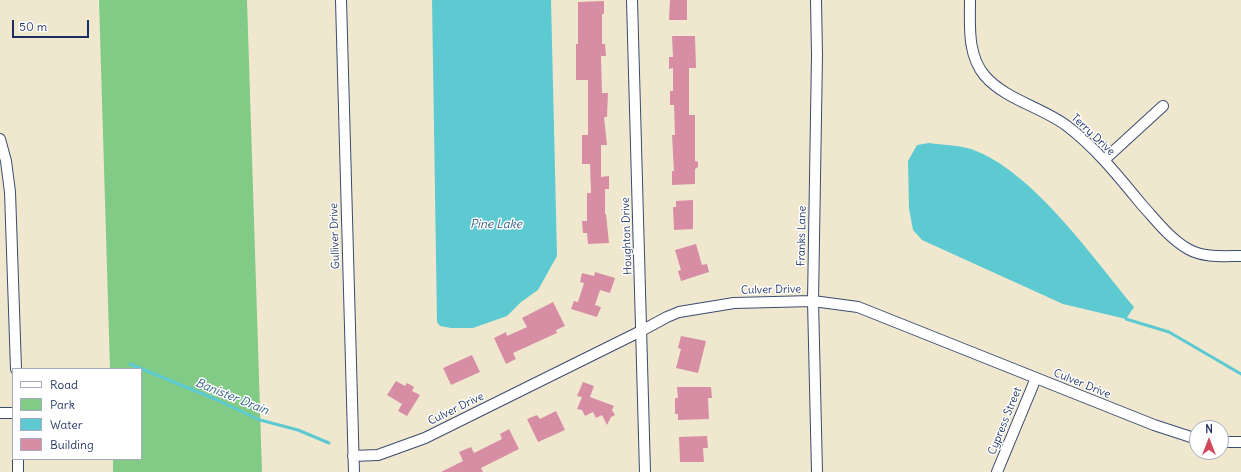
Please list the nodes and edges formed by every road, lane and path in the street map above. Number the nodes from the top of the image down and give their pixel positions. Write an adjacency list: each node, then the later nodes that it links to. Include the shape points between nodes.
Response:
1 (341, 0): 18 (street, Gulliver Drive)
2 (632, 0): 10 (street, Houghton Drive)
3 (816, 0): 9 (street, Franks Lane)
4 (970, 0): 7 (street, Terry Drive, via 972,50 985,76 1027,105 1068,127)
5 (1163, 106): 7 (street)
6 (0, 139): 11 (street, via 10,192)
7 (1104, 160): 8 (street, Terry Drive, via 1177,242 1204,255)
8 (1241, 256)
9 (813, 301): 10 (street, Culver Drive, via 734,303 691,309 667,317); 12 (street, Culver Drive, via 858,308); 23 (street, Franks Lane)
10 (641, 331): 18 (street, Culver Drive, via 425,438 378,455); 22 (street, Houghton Drive)
11 (16, 368)
12 (1036, 378): 15 (street, Culver Drive); 24 (street, Cypress Street)
13 (12, 413): 14 (street)
14 (0, 414)
15 (1189, 436)
16 (1229, 442): 17 (street)
17 (1241, 442)
18 (353, 456): 21 (street, Gulliver Drive)
19 (18, 460): 20 (street)
20 (18, 472)
21 (354, 472)
22 (645, 472)
23 (818, 472)
24 (997, 472)

